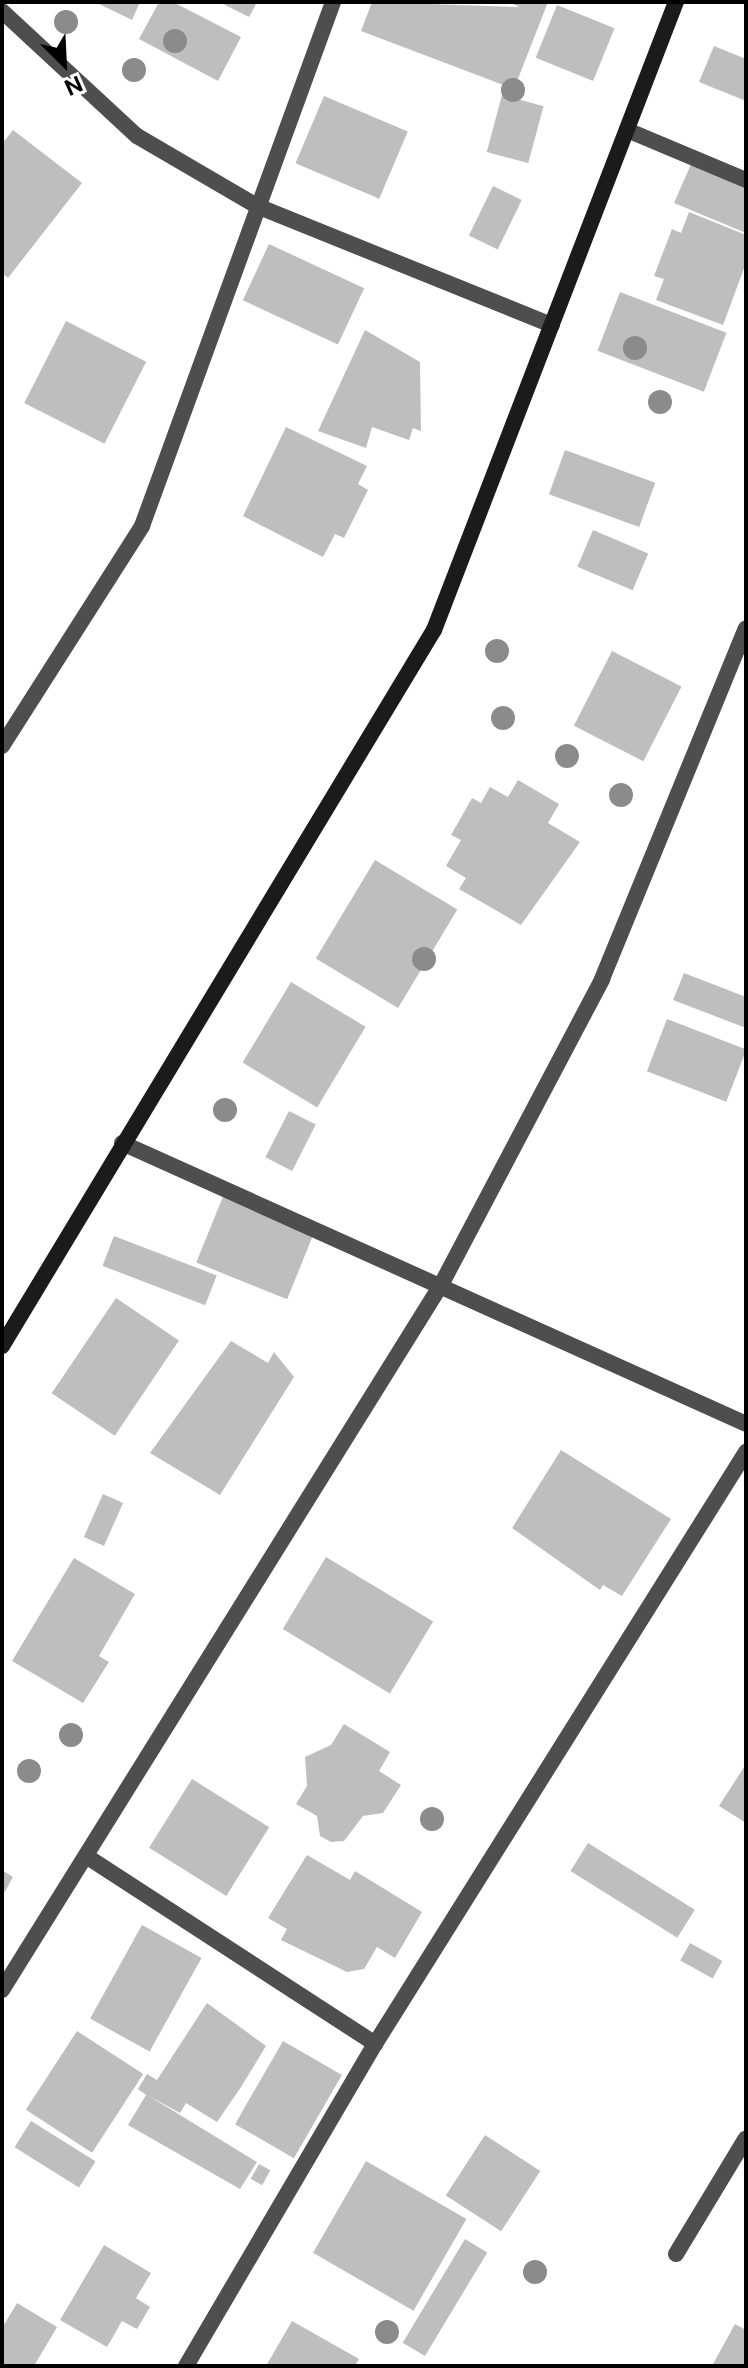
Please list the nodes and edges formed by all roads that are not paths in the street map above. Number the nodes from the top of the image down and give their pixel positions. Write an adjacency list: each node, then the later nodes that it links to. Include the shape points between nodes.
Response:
1 (333, 2): 6 (street)
2 (676, 2): 4 (main road)
3 (2, 11): 6 (street, via 137,136)
4 (627, 130): 5 (street); 7 (main road)
5 (746, 180)
6 (257, 206): 7 (street); 9 (street, via 142,526)
7 (552, 325): 10 (main road, via 434,630)
8 (746, 628): 11 (street, via 602,979)
9 (2, 746)
10 (122, 1143): 11 (street); 12 (main road)
11 (441, 1285): 13 (street); 15 (street)
12 (2, 1346)
13 (746, 1424)
14 (746, 1452): 17 (street)
15 (86, 1856): 16 (street); 17 (street)
16 (2, 1990)
17 (375, 2044): 20 (street)
18 (746, 2138): 19 (street)
19 (676, 2254)
20 (186, 2366)

